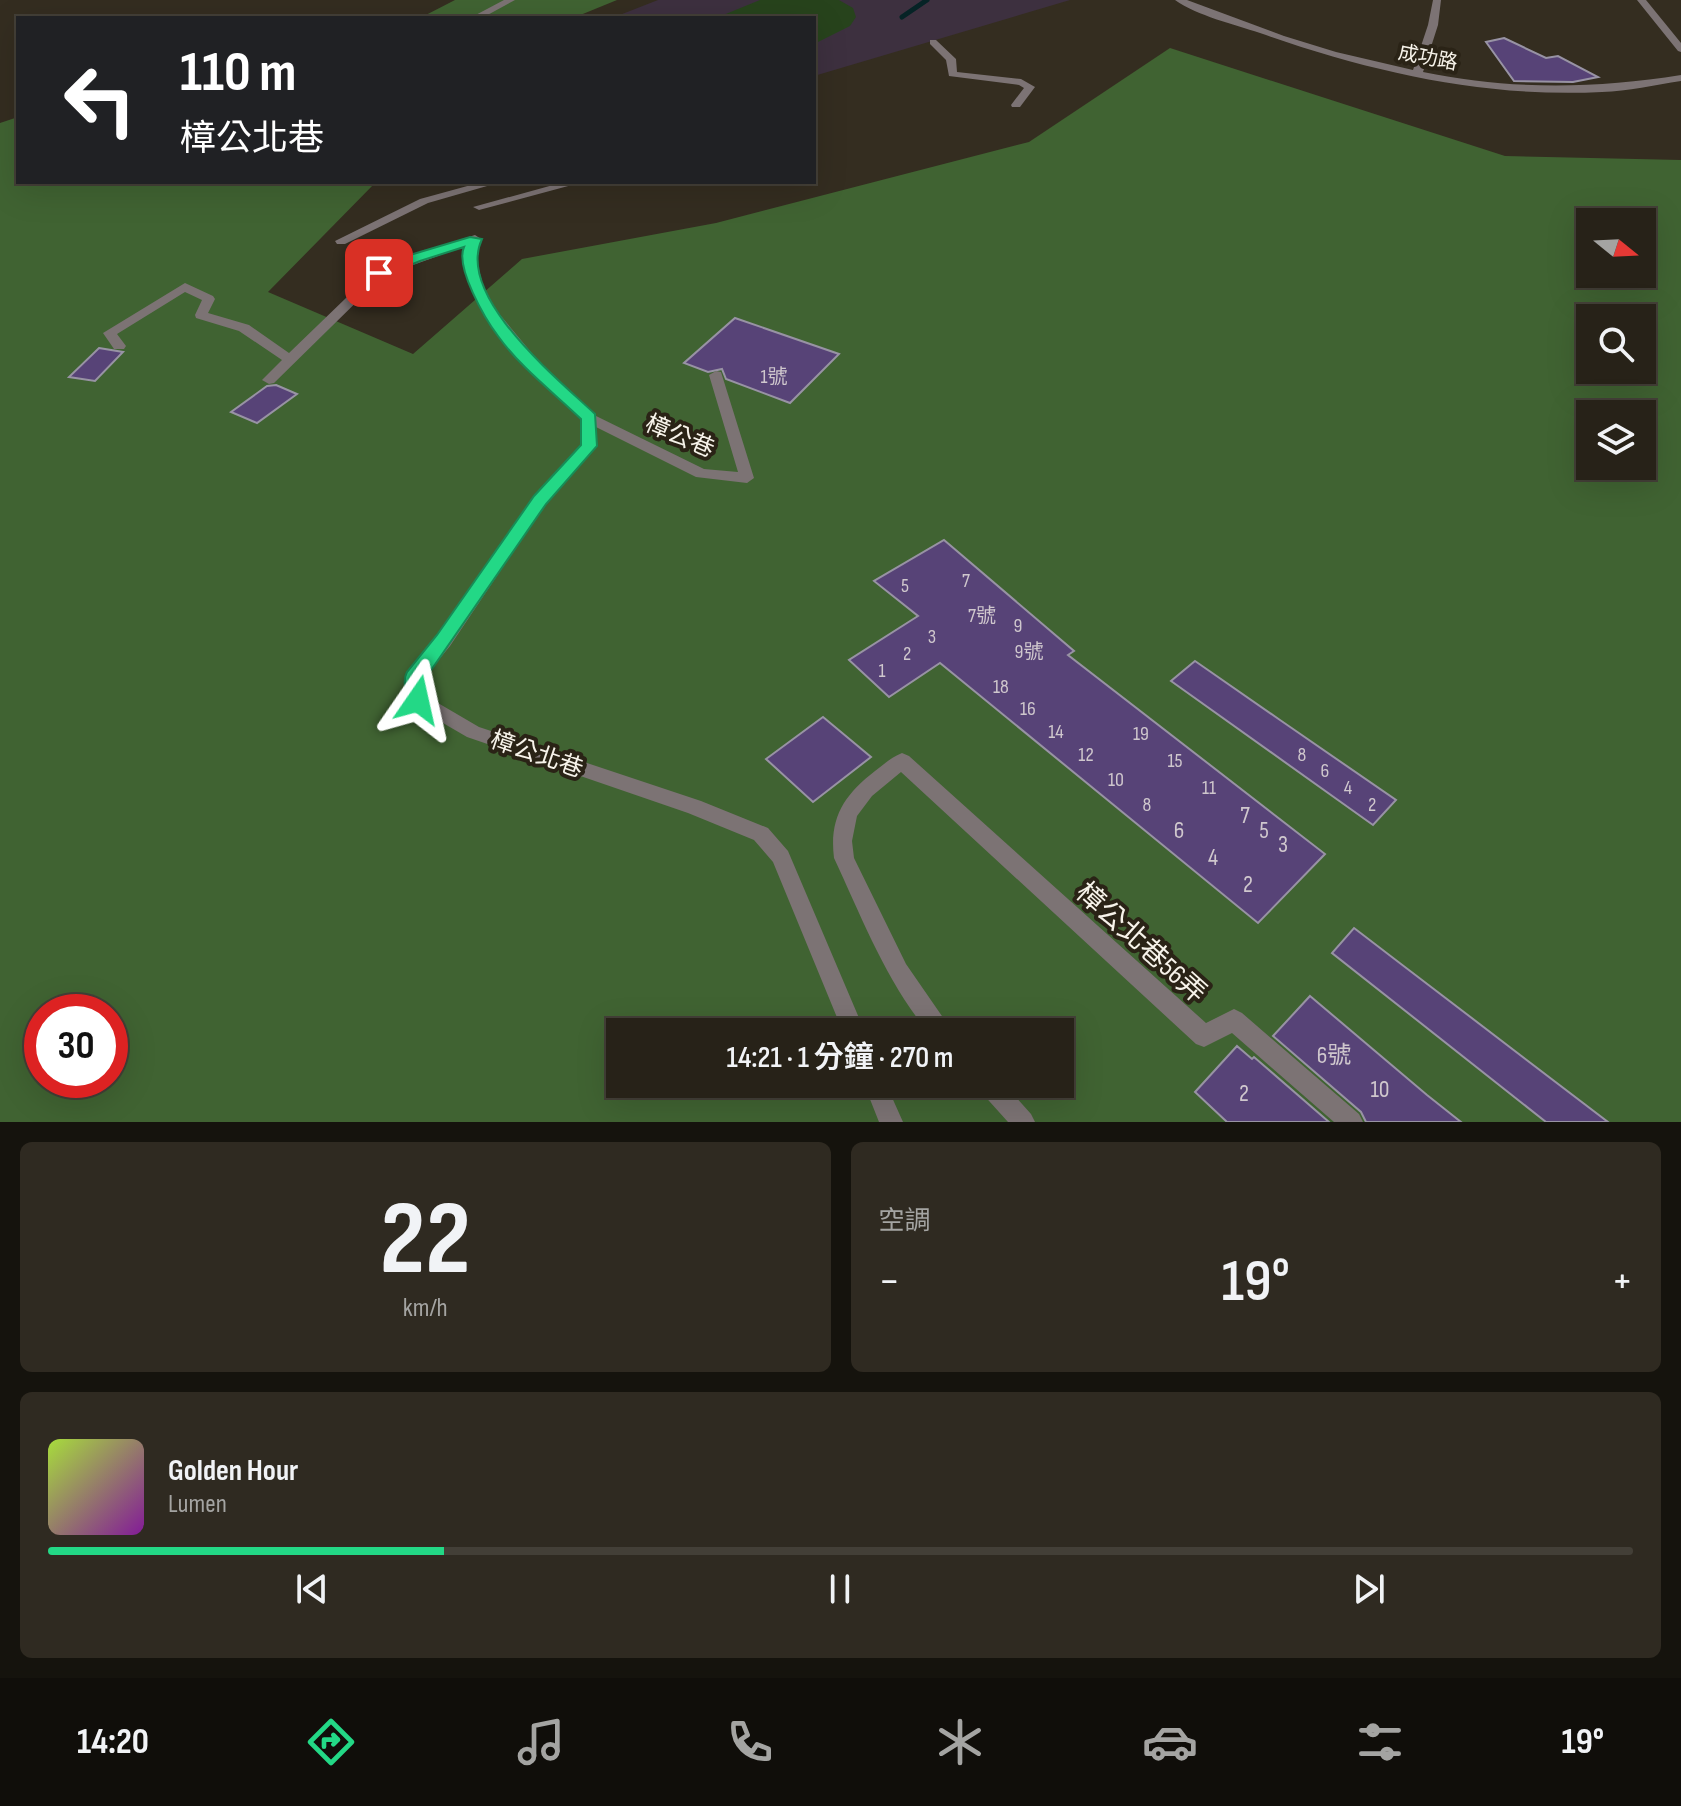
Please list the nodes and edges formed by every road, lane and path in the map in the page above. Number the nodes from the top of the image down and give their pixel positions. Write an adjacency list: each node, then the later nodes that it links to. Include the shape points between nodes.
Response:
1 (511, 0): 5 (street)
2 (1179, 0): 8 (street, 成功路, via 1278,37)
3 (1437, 0): 8 (street, via 1439,9)
4 (1641, 0): 7 (street)
5 (479, 16)
6 (933, 42): 10 (street, via 951,59 952,74 1030,87)
7 (1681, 49)
8 (1417, 75): 9 (street, 成功路, via 1555,90)
9 (1681, 78)
10 (1016, 105)
11 (488, 184): 14 (street, via 424,201)
12 (569, 184): 13 (street)
13 (479, 207)
14 (341, 241)
15 (119, 346): 16 (street, via 110,333 185,287 209,299 201,315 244,328)
16 (290, 359): 18 (street); 19 (street, via 379,273 475,239 468,254 473,278 504,335)
17 (716, 375): 19 (street, 樟公巷, via 747,478 701,474)
18 (269, 380)
19 (589, 418): 20 (street, 樟公北巷, via 589,446 540,500 414,678 418,700 473,732 761,834 781,857)
20 (848, 1018)
21 (929, 1018): 26 (street, 樟公北巷56弄, via 901,975 839,839 854,799 902,761 1204,1036 1234,1020)
22 (881, 1098): 24 (street)
23 (1002, 1098): 25 (street)
24 (891, 1122)
25 (1023, 1122)
26 (1351, 1122)

